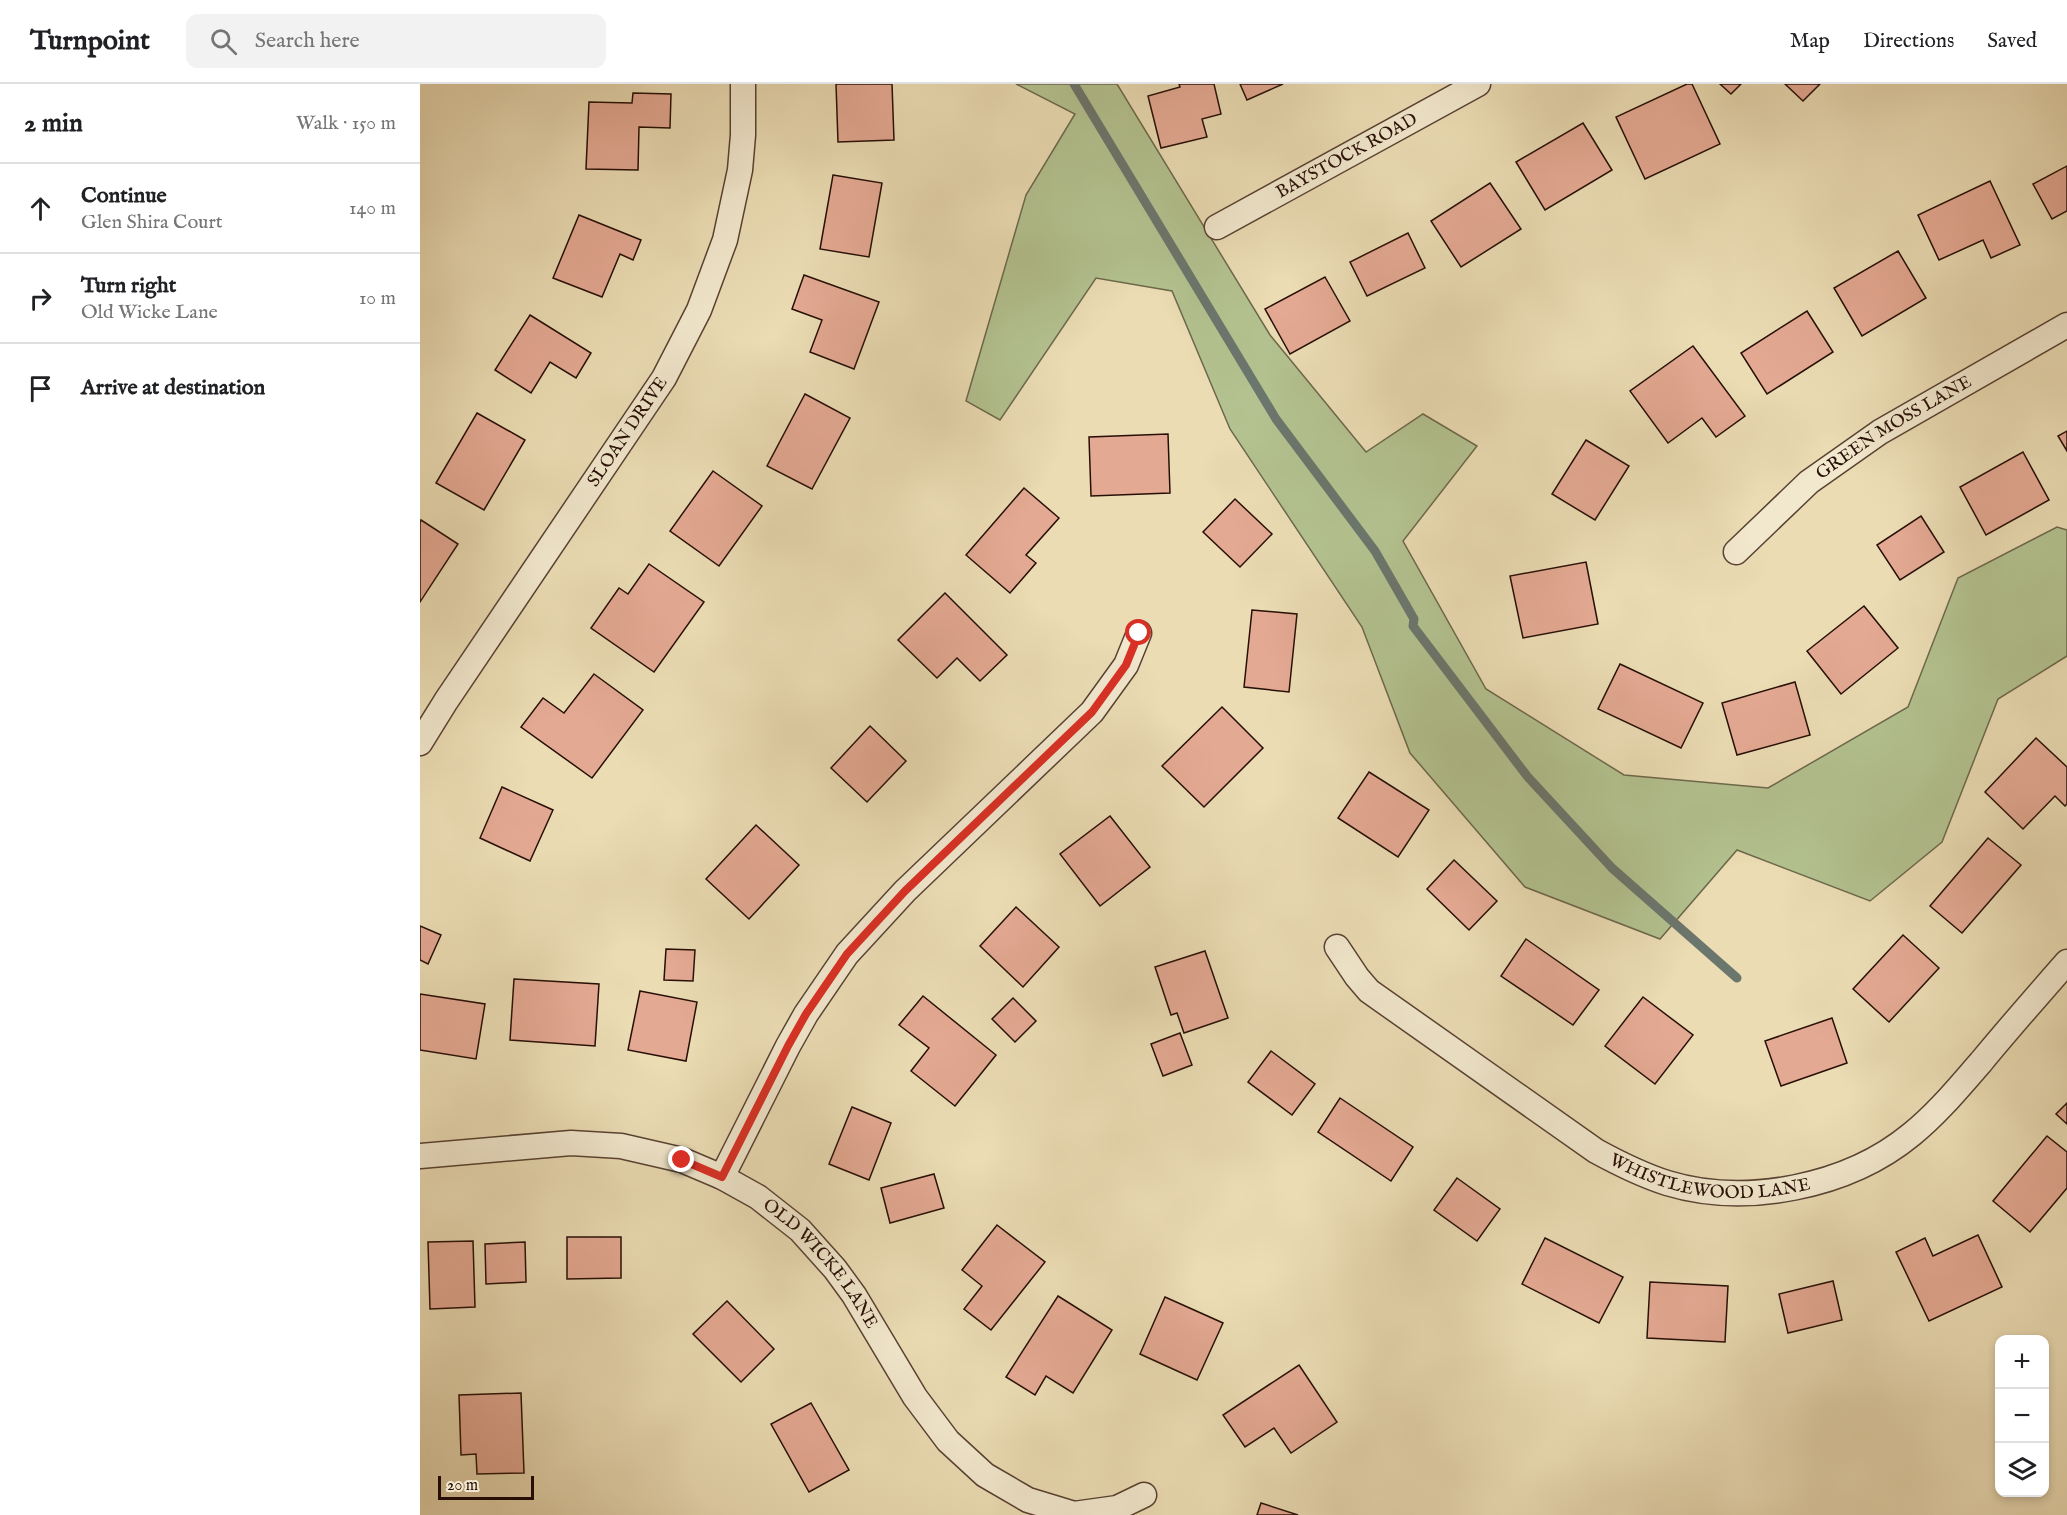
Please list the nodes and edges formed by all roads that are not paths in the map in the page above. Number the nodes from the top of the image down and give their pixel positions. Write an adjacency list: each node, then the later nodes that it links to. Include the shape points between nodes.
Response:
1 (743, 84): 7 (street, SLOAN DRIVE, via 740,170 725,240 699,310 664,378)
2 (1478, 84): 3 (street, BAYSTOCK ROAD)
3 (1217, 227)
4 (2067, 325): 5 (street, GREEN MOSS LANE, via 1880,432 1809,482)
5 (1736, 552)
6 (1139, 633): 11 (street, via 1126,665 1092,712 905,891 847,954 788,1046)
7 (420, 743)
8 (1337, 947): 9 (street, WHISTLEWOOD LANE, via 1370,991 1596,1150 1619,1164 1667,1183 1717,1192 1770,1192 1823,1181 1867,1163 1911,1135 1949,1098)
9 (2067, 962)
10 (420, 1156): 11 (street, OLD WICKE LANE, via 571,1143 621,1146 682,1160)
11 (722, 1177): 12 (street, OLD WICKE LANE, via 758,1197 800,1230 835,1269 915,1397 948,1441 986,1475 1028,1500 1074,1514 1117,1508)
12 (1144, 1495)

